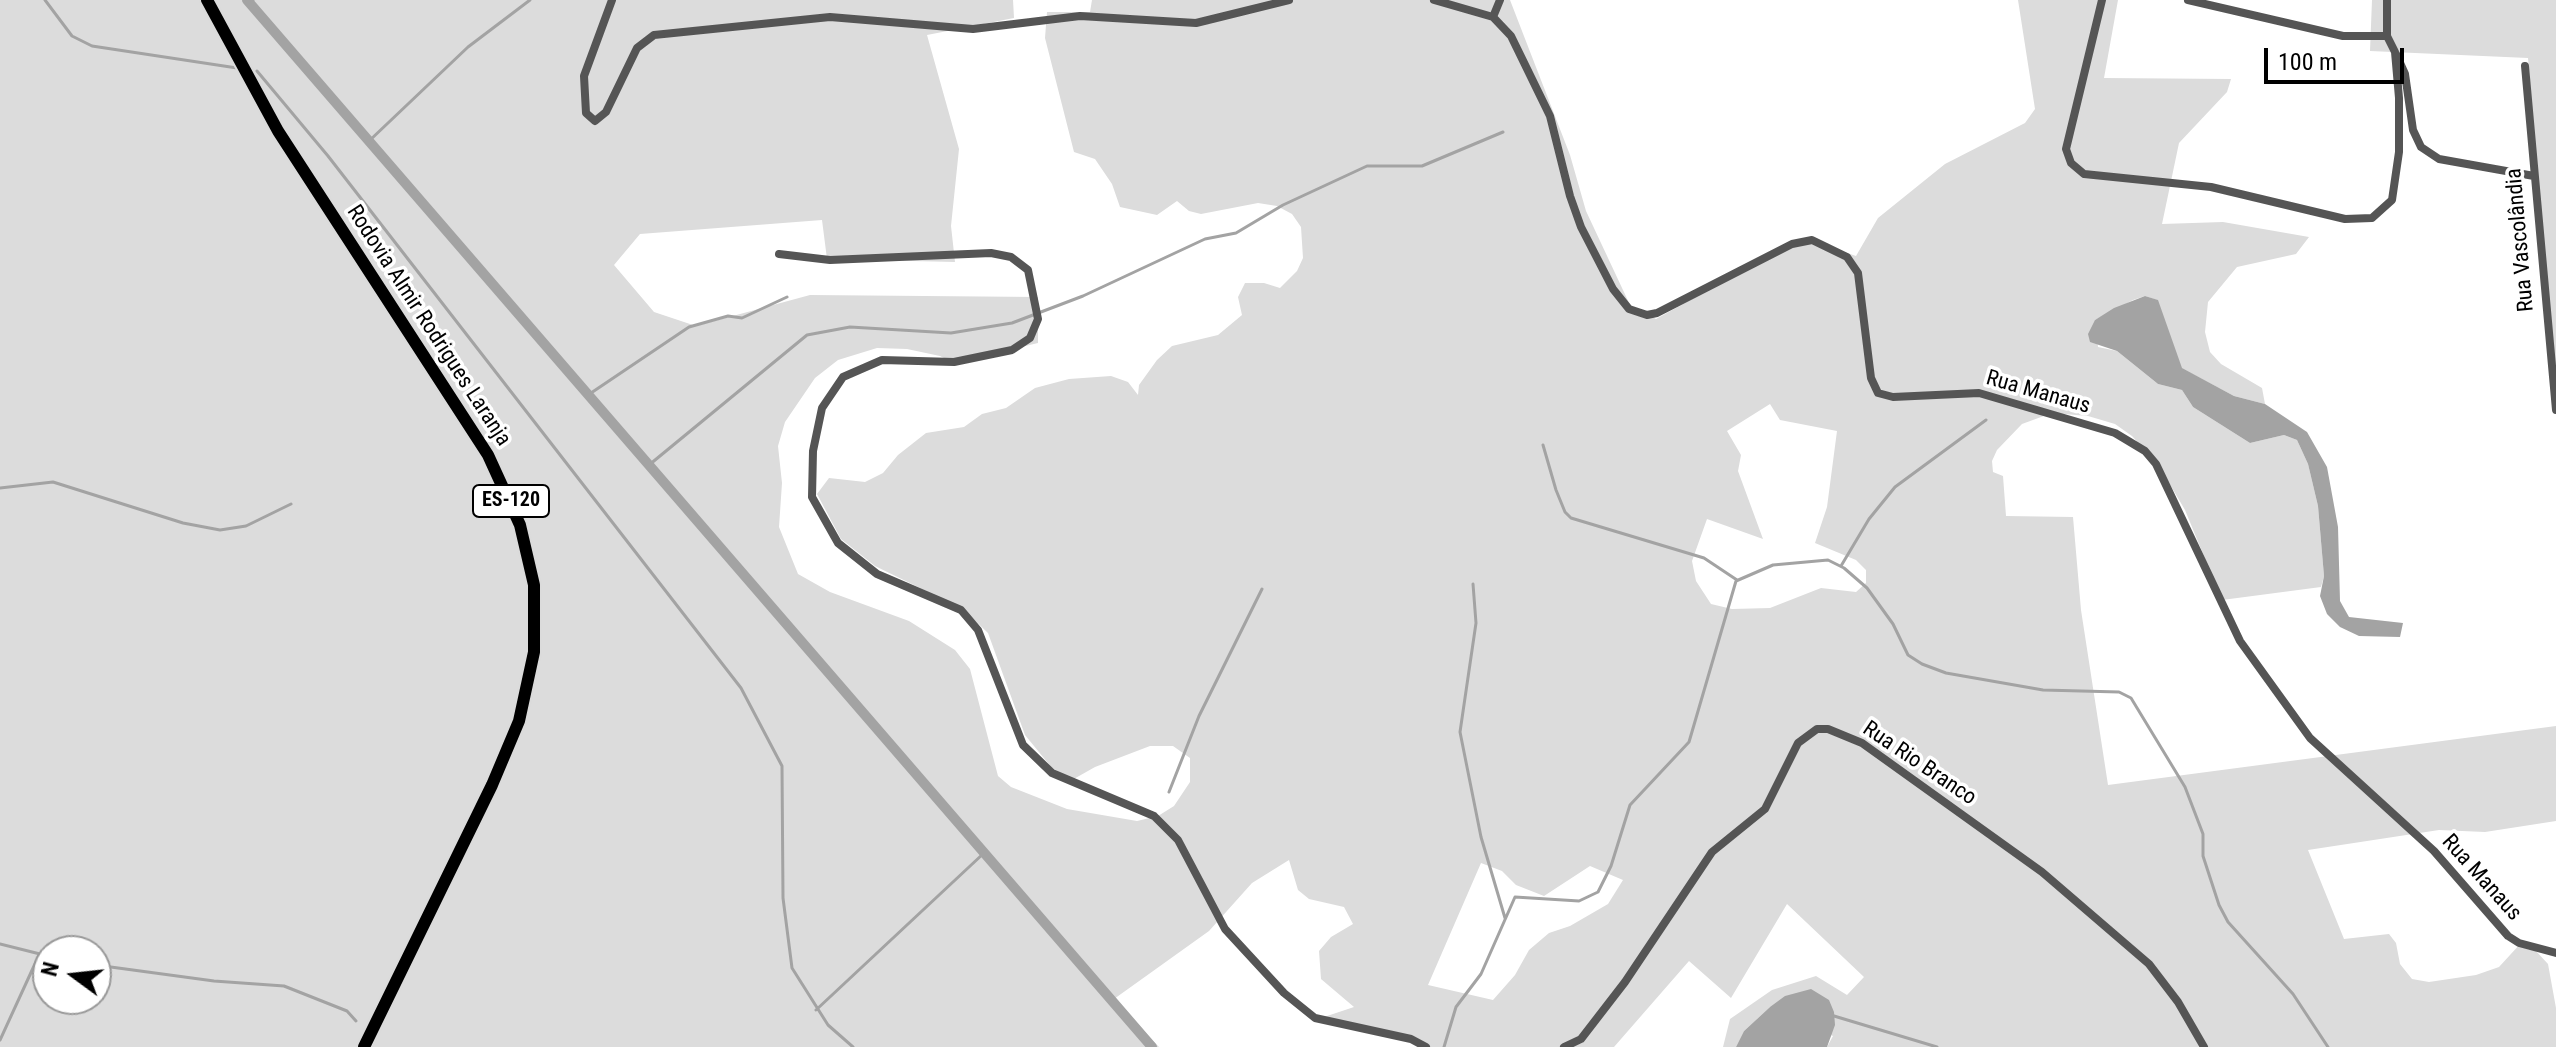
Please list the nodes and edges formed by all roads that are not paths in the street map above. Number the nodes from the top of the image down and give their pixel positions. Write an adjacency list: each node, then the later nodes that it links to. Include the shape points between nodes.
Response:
1 (207, 0): 18 (main road, Rodovia Almir Rodrigues Laranja / ES-120, via 278,131 488,455 520,525 534,585 534,652 519,721)
2 (612, 0): 3 (street, via 584,76 586,113 595,121 606,112 637,48 654,35 830,17 952,29 1080,16 1180,24 1241,15)
3 (1289, 0)
4 (1434, 0): 9 (street)
5 (1500, 0): 9 (street)
6 (2102, 0): 11 (street, via 2066,149 2071,163 2084,174 2176,181 2316,214 2372,218 2392,200 2397,164)
7 (2188, 0): 10 (street, via 2331,34)
8 (2387, 0): 10 (street)
9 (1493, 17): 16 (street, Rua Manaus, via 1511,36 1550,116 1581,227 1629,309 1657,313 1792,244 1812,240 1847,257 1858,273 1871,378 1878,393 1979,393 2132,441 2156,464 2240,641 2310,738 2434,851 2508,936)
10 (2387, 36): 11 (street)
11 (2395, 52): 13 (street, via 2421,147 2439,159)
12 (2525, 66): 13 (street, Rua Vascolândia)
13 (2534, 176): 15 (street, Rua Vascolândia)
14 (779, 254): 19 (street, via 830,260 991,253 1011,257 1028,270 1038,319 1030,338 1012,350 954,362 882,360 843,377 822,408 813,451 812,497 838,543 877,574 961,610 978,630 1023,745 1052,773 1154,816 1178,840 1225,929 1284,993 1315,1018)
15 (2556, 410)
16 (2556, 953)
17 (1582, 1043): 20 (street); 21 (street, Rua Rio Branco, via 1712,852 1765,809 1798,743 1817,729 1828,729 1862,743 2042,872 2149,964)
18 (364, 1047)
19 (1426, 1047)
20 (1564, 1047)
21 (2204, 1047)

